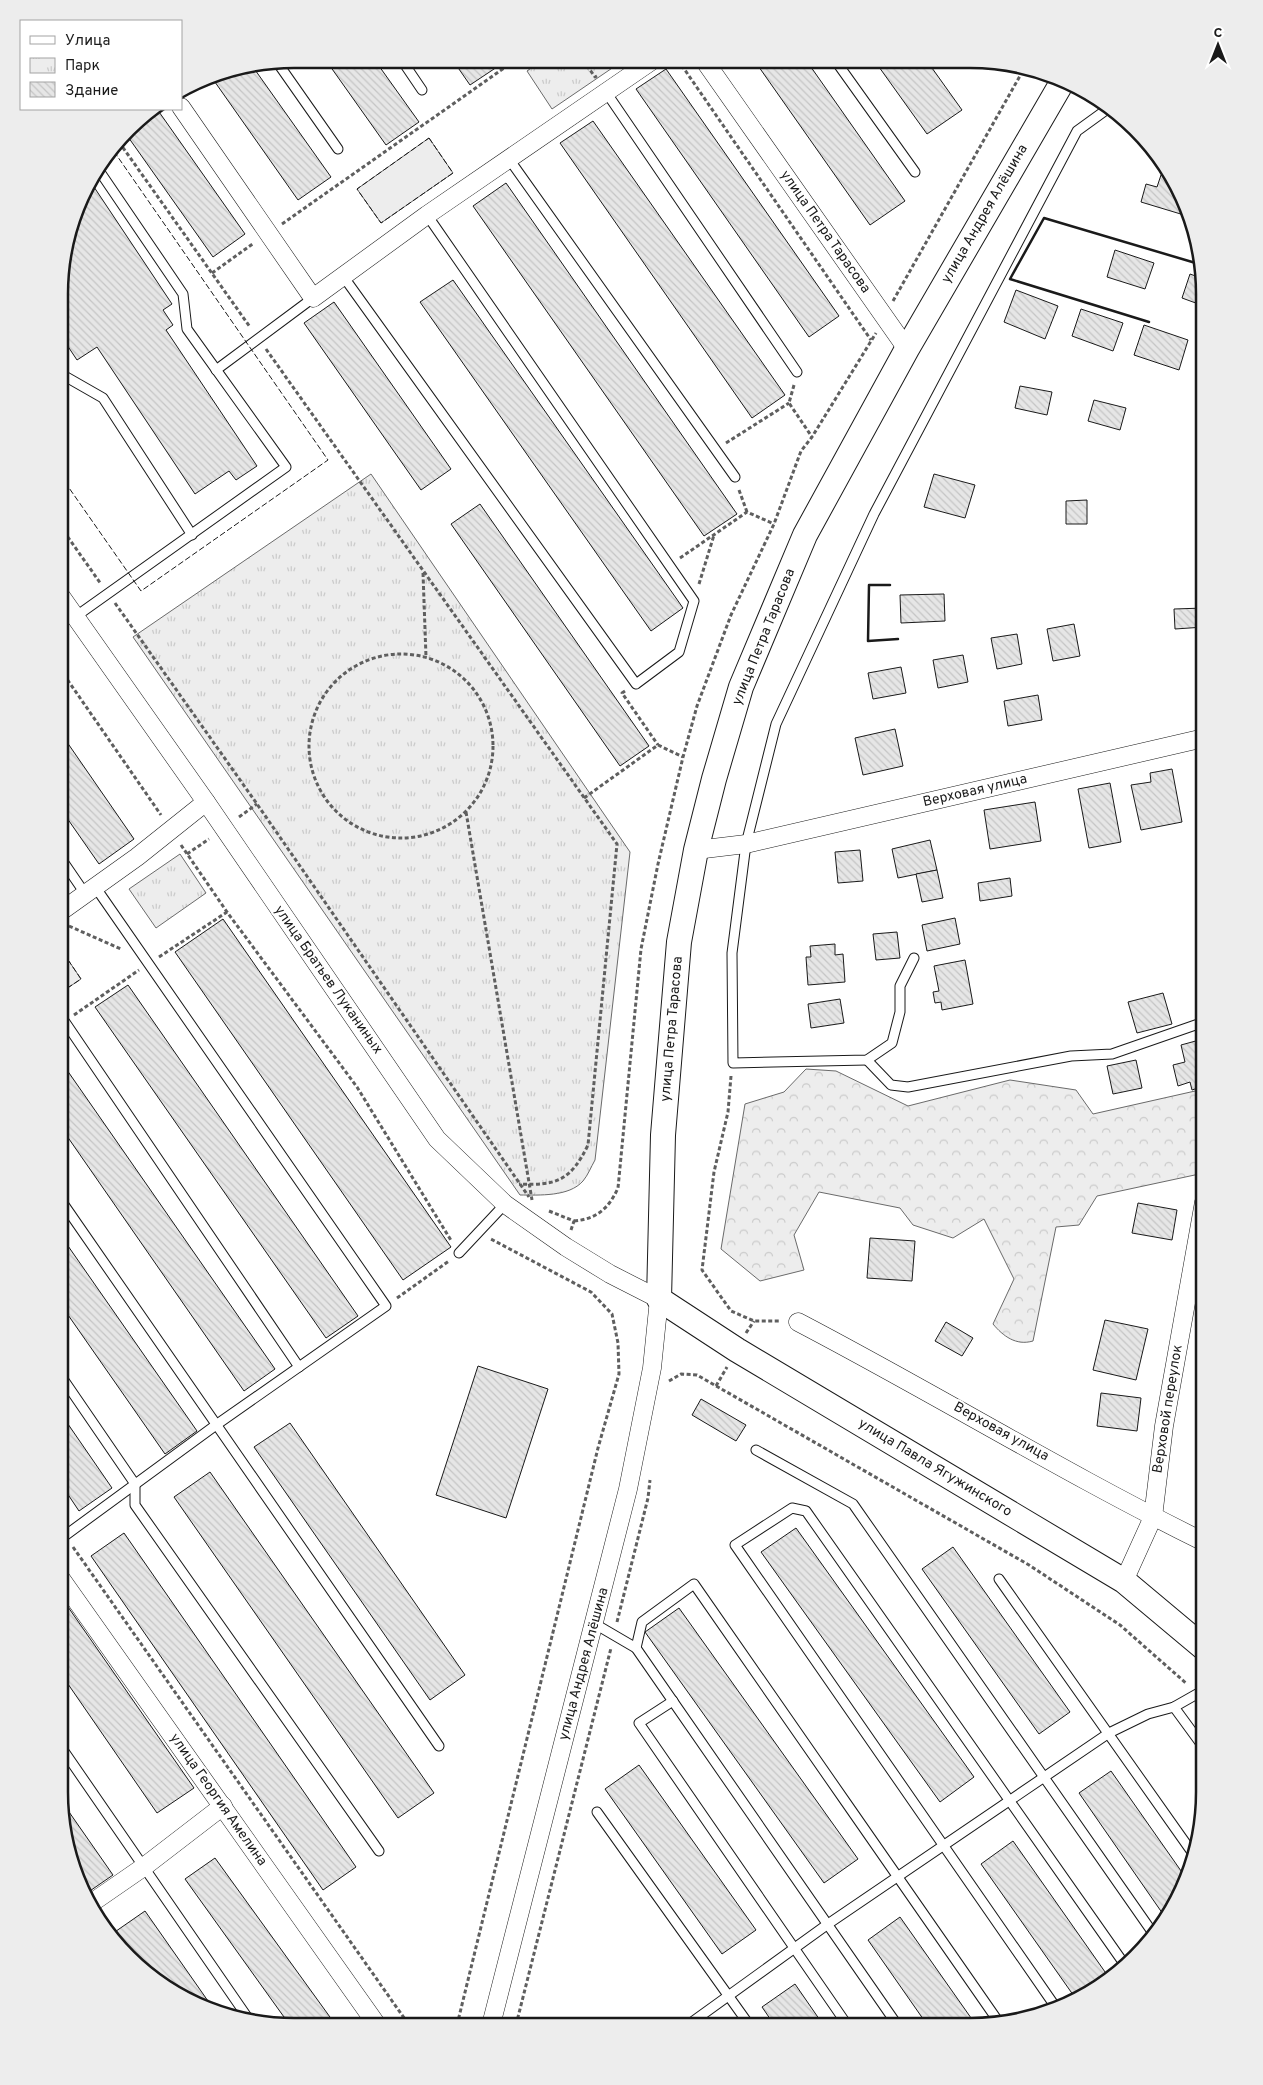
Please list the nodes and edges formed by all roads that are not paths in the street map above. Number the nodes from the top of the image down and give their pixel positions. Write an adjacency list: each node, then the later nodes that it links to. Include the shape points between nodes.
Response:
1 (280, 68): 11 (lane)
2 (407, 68): 7 (lane)
3 (641, 68): 8 (street)
4 (710, 68): 18 (street, улица Петра Тарасова)
5 (842, 68): 13 (lane)
6 (1060, 87): 18 (street, улица Андрея Алёшина)
7 (422, 90)
8 (606, 92): 12 (street); 20 (lane)
9 (182, 108): 17 (street)
10 (1104, 112): 28 (lane, via 1077,131 874,514 776,724)
11 (338, 150)
12 (509, 159): 15 (street); 22 (lane)
13 (915, 172)
14 (102, 174): 19 (lane, via 183,294 188,329)
15 (427, 216): 16 (street); 16 (lane, via 694,600 679,652 636,684)
16 (344, 276): 17 (street)
17 (313, 298): 19 (lane)
18 (907, 349): 29 (street, улица Петра Тарасова, via 805,535 748,670)
19 (216, 370): 23 (lane, via 286,467)
20 (797, 372)
21 (68, 378): 23 (lane, via 103,398)
22 (734, 478)
23 (192, 534): 25 (lane)
24 (68, 607): 25 (street, улица Братьев Луканиных)
25 (75, 617): 27 (street, улица Братьев Луканиных)
26 (1196, 740): 28 (street, Верховая улица)
27 (206, 802): 31 (street); 37 (street, улица Братьев Луканиных, via 438,1139)
28 (746, 844): 29 (street, Верховая улица); 36 (lane, via 732,953 733,1063)
29 (696, 850): 41 (street, улица Петра Тарасова, via 678,951 663,1135)
30 (68, 866): 31 (lane)
31 (91, 891): 32 (street); 43 (lane, via 144,959 386,1306)
32 (68, 915)
33 (914, 958): 36 (lane, via 900,986 900,1012 892,1043)
34 (1196, 1025): 36 (lane, via 1112,1054 1071,1056 908,1087 892,1085)
35 (68, 1026): 43 (lane)
36 (867, 1060)
37 (505, 1204): 40 (lane); 41 (street, улица Братьев Луканиных, via 566,1247)
38 (68, 1211): 45 (lane)
39 (1196, 1247): 48 (street, Верховой переулок, via 1164,1426)
40 (459, 1253)
41 (659, 1299): 52 (street, улица Павла Ягужинского, via 736,1350); 54 (street, улица Андрея Алёшина, via 650,1378 628,1489)
42 (798, 1322): 48 (street, Верховая улица)
43 (299, 1366): 45 (lane)
44 (68, 1387): 47 (lane)
45 (216, 1425): 47 (lane); 62 (lane)
46 (756, 1450): 64 (lane, via 853,1504)
47 (135, 1484): 49 (lane); 70 (lane, via 135,1505)
48 (1153, 1517): 50 (street, Верховая улица); 52 (street, Верховой переулок)
49 (68, 1534)
50 (1196, 1538)
51 (998, 1579): 60 (lane)
52 (1124, 1581): 55 (street, улица Павла Ягужинского)
53 (68, 1589): 66 (street, улица Георгия Амелина)
54 (595, 1624): 56 (lane); 83 (street, улица Андрея Алёшина)
55 (1196, 1641)
56 (636, 1648): 58 (lane); 72 (lane, via 642,1622 694,1584)
57 (1196, 1695): 59 (lane)
58 (673, 1701): 74 (lane); 76 (lane, via 639,1723)
59 (1174, 1707): 60 (lane, via 1148,1714); 61 (lane)
60 (1109, 1733): 64 (lane); 69 (lane)
61 (1196, 1737)
62 (439, 1746)
63 (68, 1757): 71 (lane)
64 (1043, 1777): 65 (lane); 75 (lane)
65 (1008, 1801): 68 (lane); 68 (lane, via 806,1510 792,1508 735,1545); 77 (lane)
66 (222, 1806): 71 (street); 82 (street, улица Георгия Амелина)
67 (597, 1812): 78 (lane)
68 (943, 1846): 72 (lane); 79 (lane)
69 (1189, 1847)
70 (380, 1851)
71 (145, 1866): 73 (street); 80 (lane)
72 (897, 1878): 74 (lane); 81 (lane)
73 (95, 1900)
74 (828, 1924): 76 (lane); 87 (lane)
75 (1149, 1929)
76 (793, 1950): 78 (lane); 86 (lane)
77 (1121, 1960)
78 (729, 1996): 84 (lane); 85 (lane)
79 (1052, 2002)
80 (244, 2012)
81 (995, 2016)
82 (372, 2018)
83 (493, 2018)
84 (699, 2018)
85 (744, 2018)
86 (842, 2018)
87 (893, 2018)

